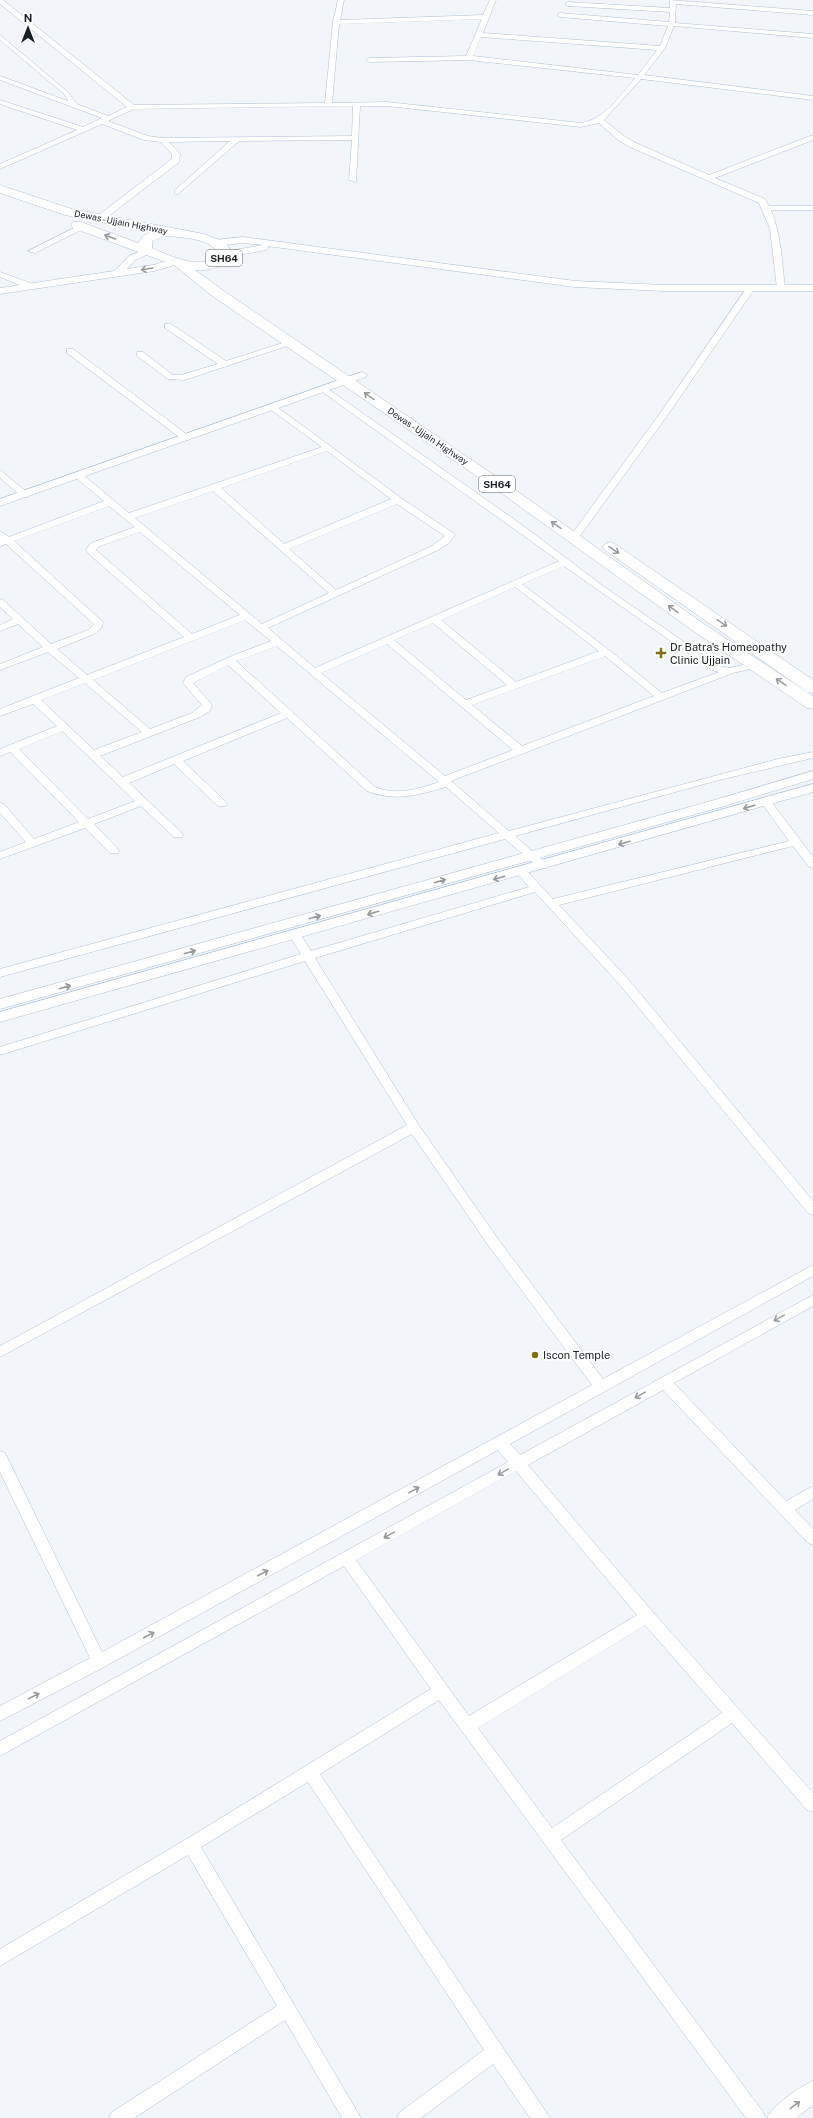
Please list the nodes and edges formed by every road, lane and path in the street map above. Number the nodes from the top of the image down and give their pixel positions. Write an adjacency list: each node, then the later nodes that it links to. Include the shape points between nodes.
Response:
1 (341, 0): 12 (street)
2 (493, 0): 11 (street)
3 (0, 1): 27 (street)
4 (673, 1): 6 (street); 8 (street)
5 (612, 3): 7 (street); 8 (street)
6 (724, 3): 9 (street)
7 (568, 4)
8 (673, 10): 13 (street)
9 (813, 13)
10 (560, 15): 13 (street)
11 (486, 18): 12 (street); 14 (street)
12 (336, 22): 24 (street)
13 (672, 23): 15 (street); 17 (street)
14 (479, 35): 17 (street); 18 (street)
15 (813, 36)
16 (0, 37): 26 (street, via 66,93)
17 (662, 48): 20 (street)
18 (470, 58): 19 (street); 20 (street)
19 (369, 60)
20 (639, 77): 22 (street); 29 (street)
21 (0, 78): 26 (street)
22 (813, 98)
23 (2, 102): 30 (street)
24 (328, 105): 25 (street); 27 (street)
25 (357, 105): 29 (street, via 408,105 569,125); 32 (street)
26 (75, 106): 28 (street)
27 (133, 107): 28 (street)
28 (105, 120): 30 (street); 34 (street, via 147,138)
29 (600, 120): 36 (street, via 633,145)
30 (84, 130): 35 (street)
31 (813, 137): 36 (street)
32 (355, 138): 33 (street); 37 (street)
33 (238, 139): 34 (street); 39 (street)
34 (163, 140): 43 (street, via 176,154 176,160)
35 (0, 167)
36 (711, 177): 41 (street, via 762,201)
37 (353, 180)
38 (0, 189): 43 (main road, Dewas - Ujjain Highway / SH64, via 38,203)
39 (178, 192)
40 (0, 198): 44 (main road, Dewas - Ujjain Highway / SH64)
41 (769, 208): 42 (street); 57 (street)
42 (813, 208)
43 (99, 219): 45 (main road, Dewas - Ujjain Highway / SH64)
44 (83, 227): 48 (main road, Dewas - Ujjain Highway / SH64, one-way to 44); 49 (street)
45 (174, 232): 46 (main road, Dewas - Ujjain Highway / SH64); 48 (main road, Dewas - Ujjain Highway / SH64, via 150,236 144,244)
46 (215, 243): 47 (street, via 243,240); 50 (main road, Dewas - Ujjain Highway / SH64, via 222,246)
47 (282, 245): 50 (street); 56 (street, via 575,284 642,288)
48 (147, 250): 51 (main road, Dewas - Ujjain Highway / SH64); 53 (street, via 132,258)
49 (32, 251)
50 (226, 254): 52 (main road, Dewas - Ujjain Highway / SH64, via 218,262)
51 (178, 263): 52 (main road, Dewas - Ujjain Highway / SH64); 53 (street, one-way to 53); 61 (main road, Dewas - Ujjain Highway / SH64)
52 (202, 266): 65 (main road, Dewas - Ujjain Highway / SH64, via 248,301)
53 (118, 273): 55 (street)
54 (0, 274): 55 (street)
55 (30, 286): 59 (street)
56 (751, 288): 57 (street); 80 (street)
57 (781, 288): 58 (street)
58 (813, 288)
59 (0, 291)
60 (168, 326): 64 (street)
61 (292, 343): 64 (street); 66 (main road, Dewas - Ujjain Highway / SH64)
62 (70, 351): 69 (street)
63 (140, 354): 64 (street, via 176,378 189,378)
64 (226, 365)
65 (362, 375): 66 (street); 80 (main road, Dewas - Ujjain Highway / SH64)
66 (347, 381): 67 (street); 80 (main road, Dewas - Ujjain Highway / SH64, one-way to 66)
67 (324, 389): 68 (street); 83 (street, via 516,524)
68 (273, 407): 69 (street); 70 (street)
69 (186, 438): 72 (street)
70 (328, 448): 73 (street); 75 (street)
71 (0, 473): 74 (street)
72 (79, 476): 74 (street); 76 (street)
73 (214, 487): 78 (street); 82 (street)
74 (26, 495): 77 (street)
75 (398, 500): 82 (street); 85 (street, via 447,532 449,538 435,548)
76 (110, 502): 78 (street); 81 (street)
77 (0, 503)
78 (128, 516): 79 (street)
79 (142, 528): 87 (street); 92 (street, via 93,546 93,553)
80 (578, 533): 98 (main road, Dewas - Ujjain Highway / SH64, one-way to 80); 104 (main road, Dewas - Ujjain Highway / SH64, one-way to 104)
81 (2, 539): 95 (street, via 98,622 97,628 91,632)
82 (284, 548): 85 (street)
83 (565, 562): 84 (street); 100 (street, via 716,668)
84 (516, 583): 88 (street); 96 (street)
85 (335, 594): 91 (street)
86 (0, 602): 89 (street)
87 (246, 616): 91 (street); 92 (street)
88 (434, 619): 93 (street); 103 (street)
89 (20, 620): 90 (street); 95 (street)
90 (0, 628)
91 (261, 628): 94 (street)
92 (191, 638): 102 (street)
93 (388, 640): 101 (street); 107 (street)
94 (278, 642): 97 (street); 101 (street)
95 (51, 649): 99 (street); 102 (street)
96 (606, 652): 103 (street); 105 (street)
97 (230, 661): 110 (street); 112 (street, via 195,676 188,683 207,705 206,709)
98 (755, 665): 100 (street); 108 (main road, Dewas - Ujjain Highway / SH64, one-way to 98)
99 (0, 667)
100 (730, 670): 105 (street)
101 (314, 672): 120 (street)
102 (87, 678): 106 (street); 112 (street)
103 (516, 686): 107 (street)
104 (813, 688)
105 (662, 698): 114 (street)
106 (34, 699): 109 (street); 111 (street)
107 (464, 704): 114 (street)
108 (813, 704)
109 (0, 713)
110 (288, 714): 118 (street); 120 (street, via 377,792 410,794)
111 (63, 727): 113 (street); 116 (street)
112 (149, 733): 116 (street)
113 (12, 748): 115 (street); 127 (street)
114 (521, 751): 120 (street)
115 (0, 753)
116 (92, 755): 121 (street)
117 (813, 755): 129 (street, via 770,763)
118 (176, 760): 121 (street); 125 (street)
119 (813, 775): 133 (street)
120 (445, 781): 129 (street)
121 (121, 782): 123 (street)
122 (813, 788): 124 (street)
123 (142, 802): 127 (street); 128 (street)
124 (766, 802): 131 (street); 136 (street, one-way to 136)
125 (222, 804)
126 (2, 810): 130 (street)
127 (86, 824): 130 (street); 132 (street)
128 (178, 835)
129 (507, 835): 133 (street); 142 (street)
130 (32, 842): 134 (street)
131 (797, 842): 135 (street); 139 (street)
132 (114, 852)
133 (530, 855): 136 (street); 143 (street, one-way to 133)
134 (0, 856)
135 (813, 865)
136 (543, 866): 137 (street)
137 (522, 872): 138 (street); 140 (street, one-way to 140)
138 (538, 888): 139 (street); 141 (street)
139 (551, 903): 147 (street, via 624,982)
140 (295, 935): 141 (street); 143 (street)
141 (308, 956): 145 (street); 146 (street)
142 (0, 973)
143 (41, 1000): 144 (street)
144 (1, 1005)
145 (0, 1051)
146 (414, 1127): 150 (street); 152 (street, via 493,1242)
147 (813, 1210)
148 (813, 1270): 152 (street)
149 (813, 1300): 151 (street, one-way to 151)
150 (0, 1352)
151 (664, 1382): 155 (street, one-way to 155); 157 (street)
152 (600, 1386): 153 (street)
153 (500, 1442): 155 (street); 161 (street, one-way to 153)
154 (1, 1461): 161 (street)
155 (518, 1464): 159 (street, one-way to 159); 160 (street)
156 (813, 1492): 157 (street)
157 (786, 1508): 158 (street)
158 (813, 1539)
159 (346, 1558): 162 (street); 166 (street)
160 (647, 1616): 164 (street); 165 (street)
161 (99, 1662): 163 (street, one-way to 161)
162 (441, 1691): 165 (street); 167 (street)
163 (0, 1714)
164 (733, 1714): 168 (street); 169 (street)
165 (467, 1726): 169 (street)
166 (0, 1749)
167 (310, 1772): 170 (street); 173 (street)
168 (812, 1802)
169 (550, 1839): 179 (street)
170 (191, 1845): 171 (street); 172 (street)
171 (0, 1958)
172 (287, 2009): 175 (street); 176 (street)
173 (495, 2052): 177 (street); 178 (street)
174 (813, 2092): 180 (street, one-way to 174)
175 (118, 2118)
176 (352, 2118)
177 (406, 2118)
178 (541, 2118)
179 (757, 2118)
180 (778, 2118)

